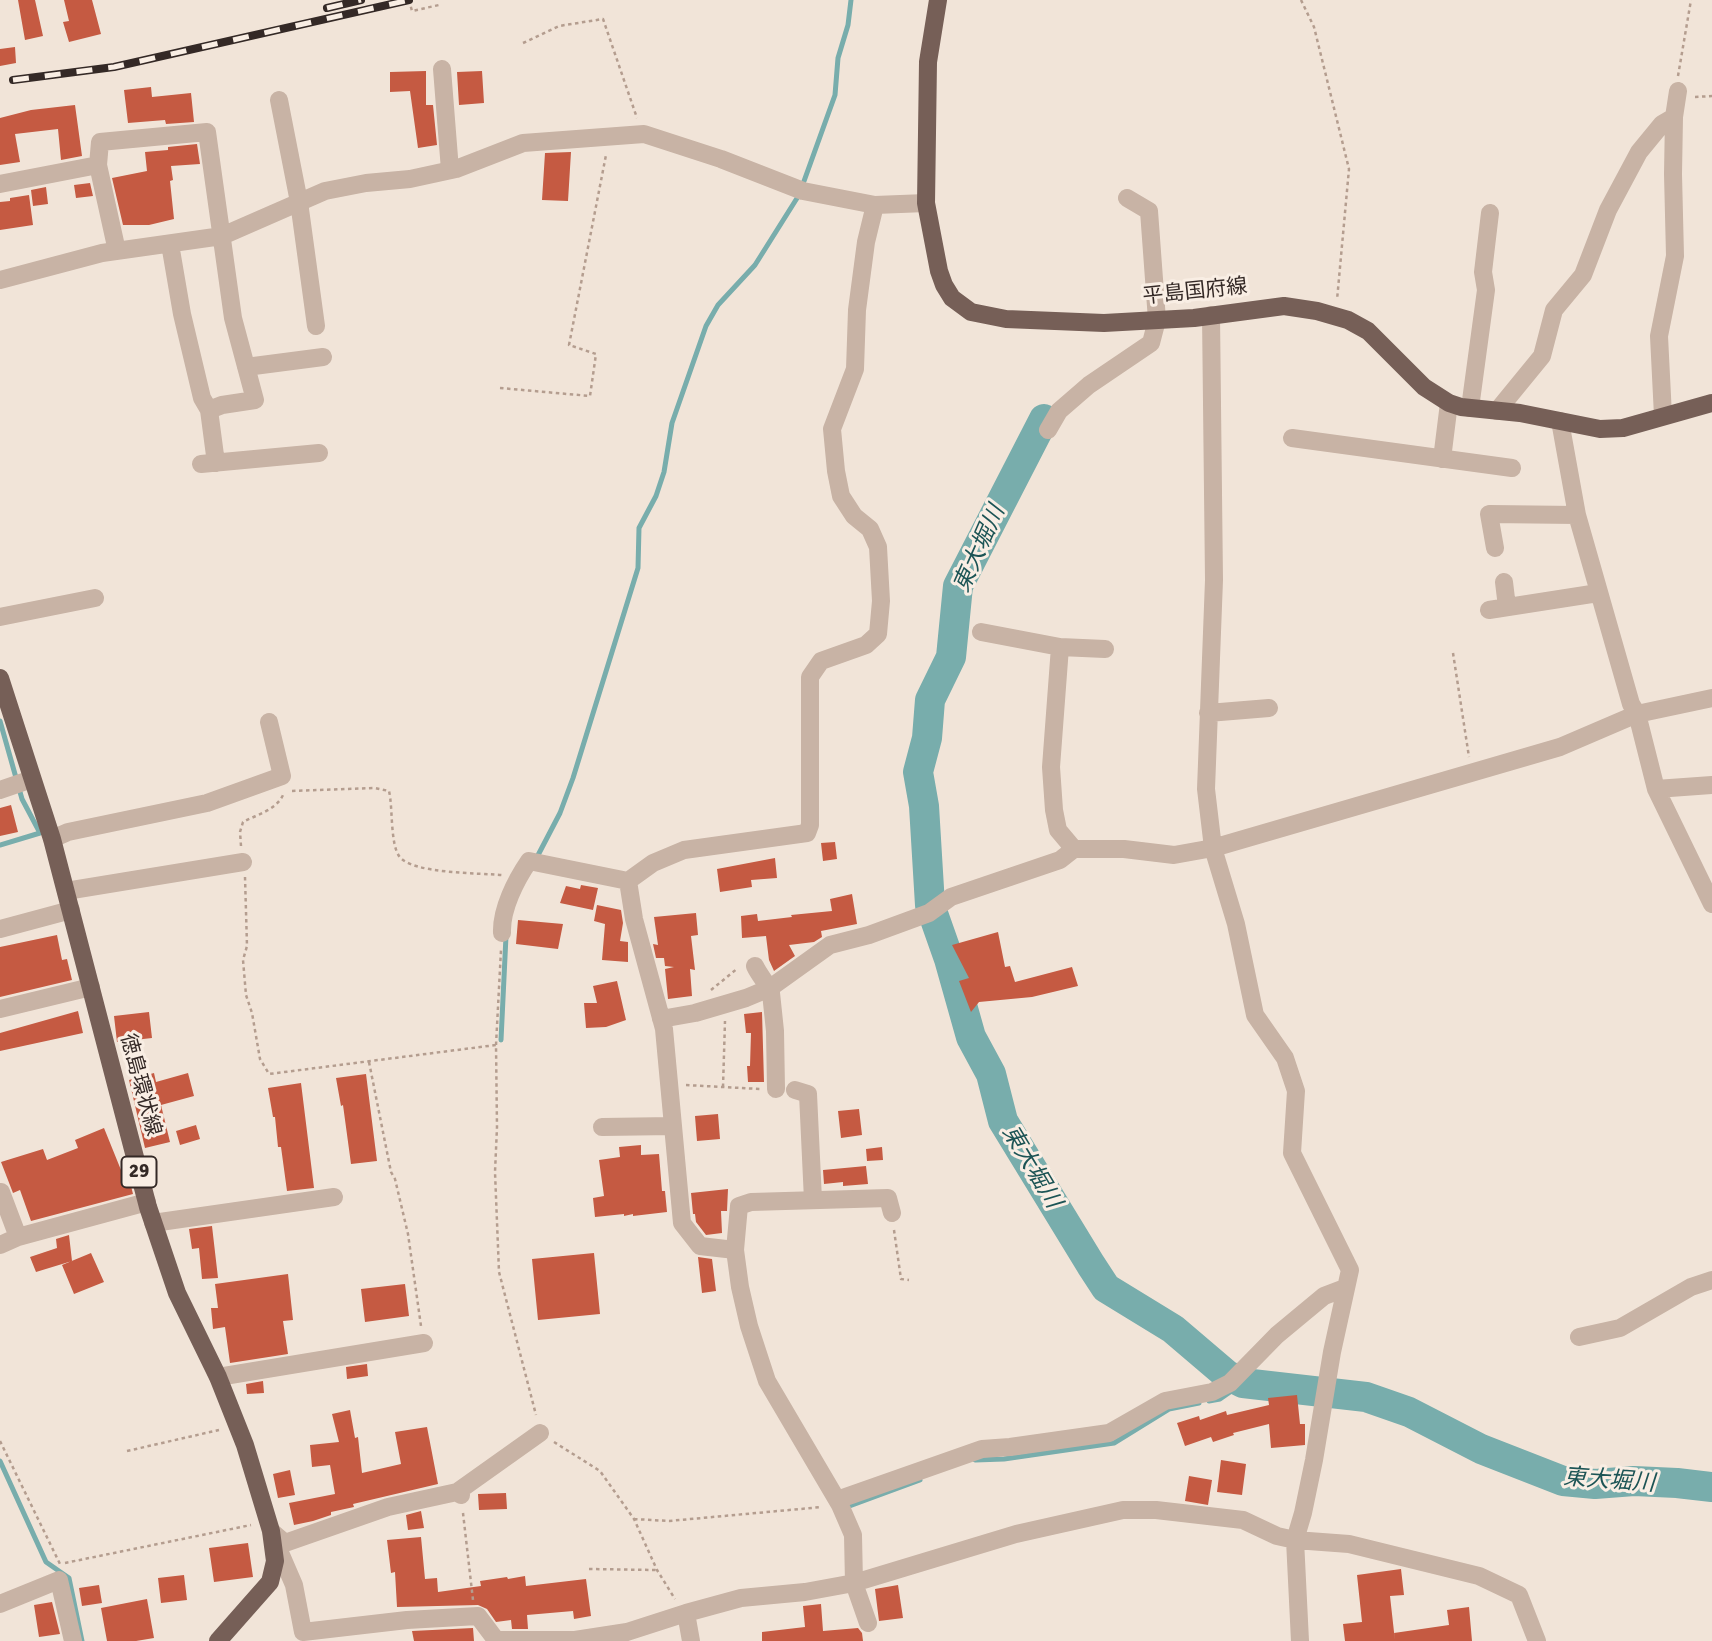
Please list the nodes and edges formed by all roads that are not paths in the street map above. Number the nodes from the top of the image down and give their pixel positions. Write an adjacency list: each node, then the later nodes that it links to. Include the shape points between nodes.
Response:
1 (939, 0): 11 (main road, 平島国府線, via 928,62)
2 (442, 69): 7 (street)
3 (1678, 91): 5 (street)
4 (279, 100): 10 (street)
5 (1674, 117): 27 (street, via 1662,124 1639,152 1608,210 1583,275 1554,310 1542,356); 28 (street, via 1675,256 1659,336)
6 (98, 165): 8 (street); 14 (street, via 100,142 207,132); 16 (street)
7 (450, 170): 10 (street, via 325,191); 12 (street, via 523,143 645,134 801,190)
8 (0, 184)
9 (1127, 198): 19 (street, via 1149,211)
10 (299, 202): 14 (street); 20 (street)
11 (926, 203): 12 (street); 19 (main road, 平島国府線, via 944,285 952,298 971,312 1006,319)
12 (875, 205): 57 (street, via 857,310 855,369 832,429 841,496 870,529 878,547 878,634 866,645 821,661 810,677 810,825 807,833 684,850 653,863)
13 (1490, 214): 25 (street, via 1483,272 1486,290)
14 (222, 236): 15 (street); 22 (street, via 233,318)
15 (170, 244): 16 (street); 26 (street, via 185,326)
16 (117, 251): 17 (street)
17 (0, 280)
18 (1211, 315): 19 (main road, 平島国府線); 23 (main road, 平島国府線, via 1284,306 1348,320 1368,331 1424,387); 47 (street, via 1214,580)
19 (1157, 320): 30 (street, via 1151,343 1089,385 1059,411)
20 (316, 327)
21 (323, 357): 22 (street)
22 (246, 367): 26 (street, via 254,400)
23 (1449, 403): 25 (main road, 平島国府線); 33 (street)
24 (1712, 403): 28 (main road, 平島国府線)
25 (1470, 408): 27 (main road, 平島国府線)
26 (209, 410): 32 (street, via 209,463)
27 (1497, 411): 29 (main road, 平島国府線)
28 (1663, 416): 29 (main road, 平島国府線, via 1623,428 1600,429)
29 (1560, 421): 35 (street)
30 (1048, 430)
31 (1292, 438): 33 (street)
32 (307, 448)
33 (1442, 459): 34 (street)
34 (1512, 468)
35 (1577, 515): 36 (street, via 1489,514); 38 (street)
36 (1495, 548)
37 (1504, 582): 38 (street, via 1498,608)
38 (1598, 593): 48 (street)
39 (95, 598): 40 (street)
40 (0, 617)
41 (981, 632): 42 (street)
42 (1060, 646): 43 (street); 55 (street, via 1051,766 1054,810 1058,830)
43 (1105, 649)
44 (2, 689): 50 (main road, 徳島環状線 / 29)
45 (1712, 698): 48 (street)
46 (1269, 708): 47 (street)
47 (1208, 713): 54 (street, via 1206,789)
48 (1637, 714): 52 (street); 54 (street, via 1560,747)
49 (269, 722): 53 (street, via 284,784)
50 (17, 784): 53 (main road, 徳島環状線 / 29)
51 (1712, 785): 52 (street)
52 (1656, 789): 59 (street)
53 (52, 839): 58 (main road, 徳島環状線 / 29)
54 (1213, 848): 55 (street, via 1174,855); 82 (street, via 1236,924 1255,1015 1284,1058 1296,1091 1292,1153 1350,1270)
55 (1074, 849): 65 (street, via 1060,860 951,897 932,912 830,945)
56 (243, 862): 58 (street)
57 (628, 881): 62 (street, via 528,861 501,923); 67 (street)
58 (66, 891): 60 (main road, 徳島環状線 / 29)
59 (1712, 904)
60 (71, 910): 61 (street); 64 (main road, 徳島環状線 / 29)
61 (0, 929)
62 (502, 933)
63 (755, 966): 65 (street)
64 (91, 987): 66 (street); 75 (main road, 徳島環状線 / 29)
65 (770, 990): 67 (street, via 723,1008 696,1008); 68 (street)
66 (0, 1009)
67 (661, 1019): 70 (street, via 674,1085)
68 (776, 1089)
69 (795, 1090): 74 (street, via 808,1094)
70 (673, 1126): 71 (street); 80 (street, via 681,1223 700,1246)
71 (603, 1127)
72 (1, 1192): 78 (street)
73 (334, 1197): 77 (street)
74 (814, 1200): 76 (street, via 888,1199); 80 (street, via 739,1206)
75 (146, 1202): 77 (main road, 徳島環状線 / 29); 78 (street)
76 (892, 1213)
77 (153, 1223): 85 (main road, 徳島環状線 / 29, via 177,1293)
78 (18, 1237): 79 (street)
79 (0, 1245)
80 (735, 1251): 87 (street, via 746,1313 767,1381)
81 (1712, 1280): 83 (street, via 1691,1287 1620,1328)
82 (1345, 1288): 87 (street, via 1324,1296 1233,1380 1212,1391 1165,1401 1109,1433 982,1449); 89 (street)
83 (1579, 1337)
84 (424, 1343): 85 (street)
85 (218, 1377): 88 (main road, 徳島環状線 / 29)
86 (540, 1433): 88 (street, via 459,1494 388,1507 285,1543)
87 (840, 1505): 90 (street, via 853,1535)
88 (269, 1526): 94 (street, via 294,1585 303,1632 476,1614 496,1640); 96 (main road, 徳島環状線 / 29, via 275,1561 270,1582)
89 (1295, 1540): 90 (street, via 1243,1520 1123,1510 1016,1534); 98 (street); 99 (street, via 1349,1544 1479,1576 1519,1595)
90 (854, 1583): 92 (street, via 754,1595); 93 (street)
91 (0, 1604): 95 (street, via 59,1580)
92 (686, 1613): 94 (street, via 637,1630); 97 (street)
93 (868, 1623)
94 (575, 1640)
95 (73, 1641)
96 (218, 1641)
97 (691, 1641)
98 (1300, 1641)
99 (1537, 1641)

